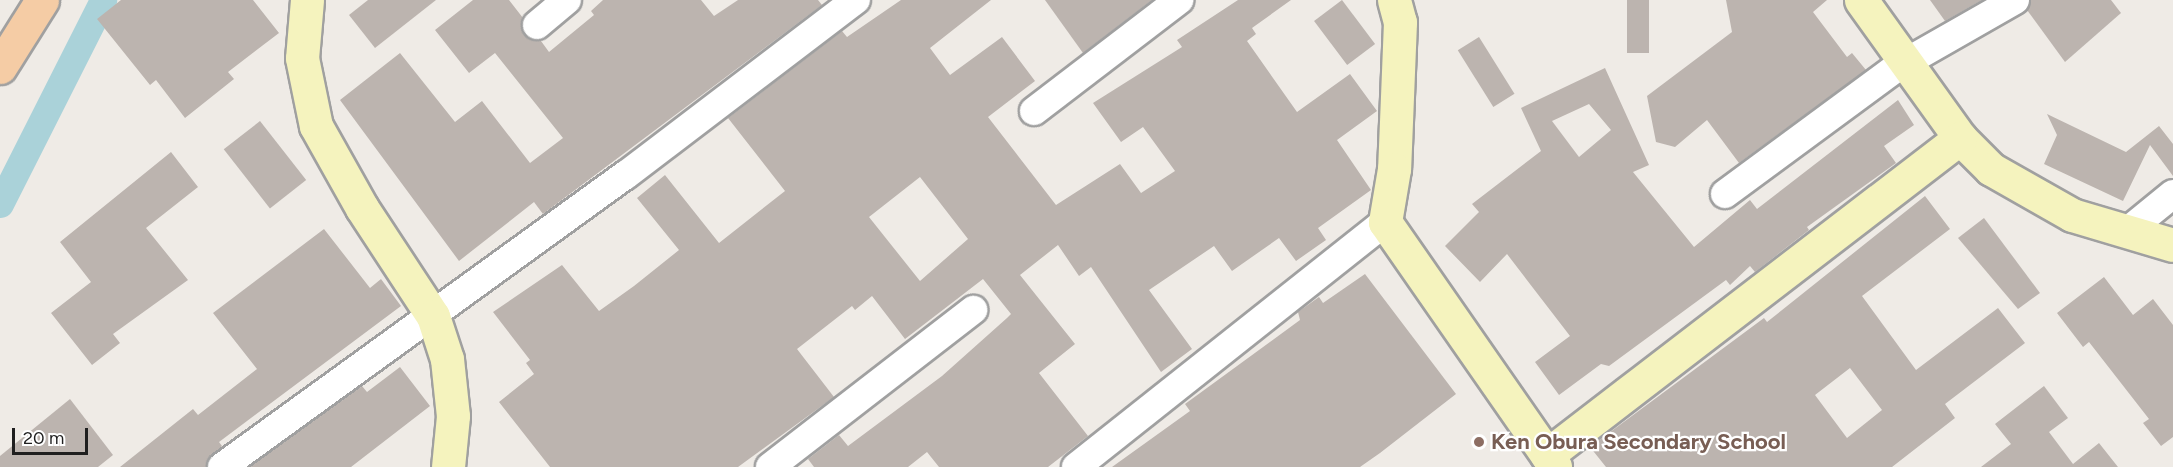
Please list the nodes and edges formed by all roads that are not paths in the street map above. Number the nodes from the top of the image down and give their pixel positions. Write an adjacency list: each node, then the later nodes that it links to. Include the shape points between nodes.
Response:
1 (42, 0): 11 (main road)
2 (307, 0): 20 (street, via 302,58 316,126 362,208)
3 (567, 0): 9 (street)
4 (856, 0): 20 (street)
5 (1179, 0): 12 (street)
6 (1394, 0): 16 (street, via 1400,22 1394,169)
7 (1861, 0): 10 (street)
8 (2015, 0): 10 (street)
9 (537, 25)
10 (1906, 63): 13 (street); 14 (street)
11 (0, 67)
12 (1034, 111)
13 (1960, 138): 17 (street, via 2031,196); 21 (street)
14 (1725, 194)
15 (2173, 194): 17 (street)
16 (1385, 222): 21 (street); 25 (street)
17 (2125, 233): 18 (street)
18 (2173, 245)
19 (973, 310): 24 (street)
20 (433, 316): 22 (street); 23 (street, via 447,359 453,416)
21 (1551, 461)
22 (222, 467)
23 (448, 467)
24 (770, 467)
25 (1076, 467)

